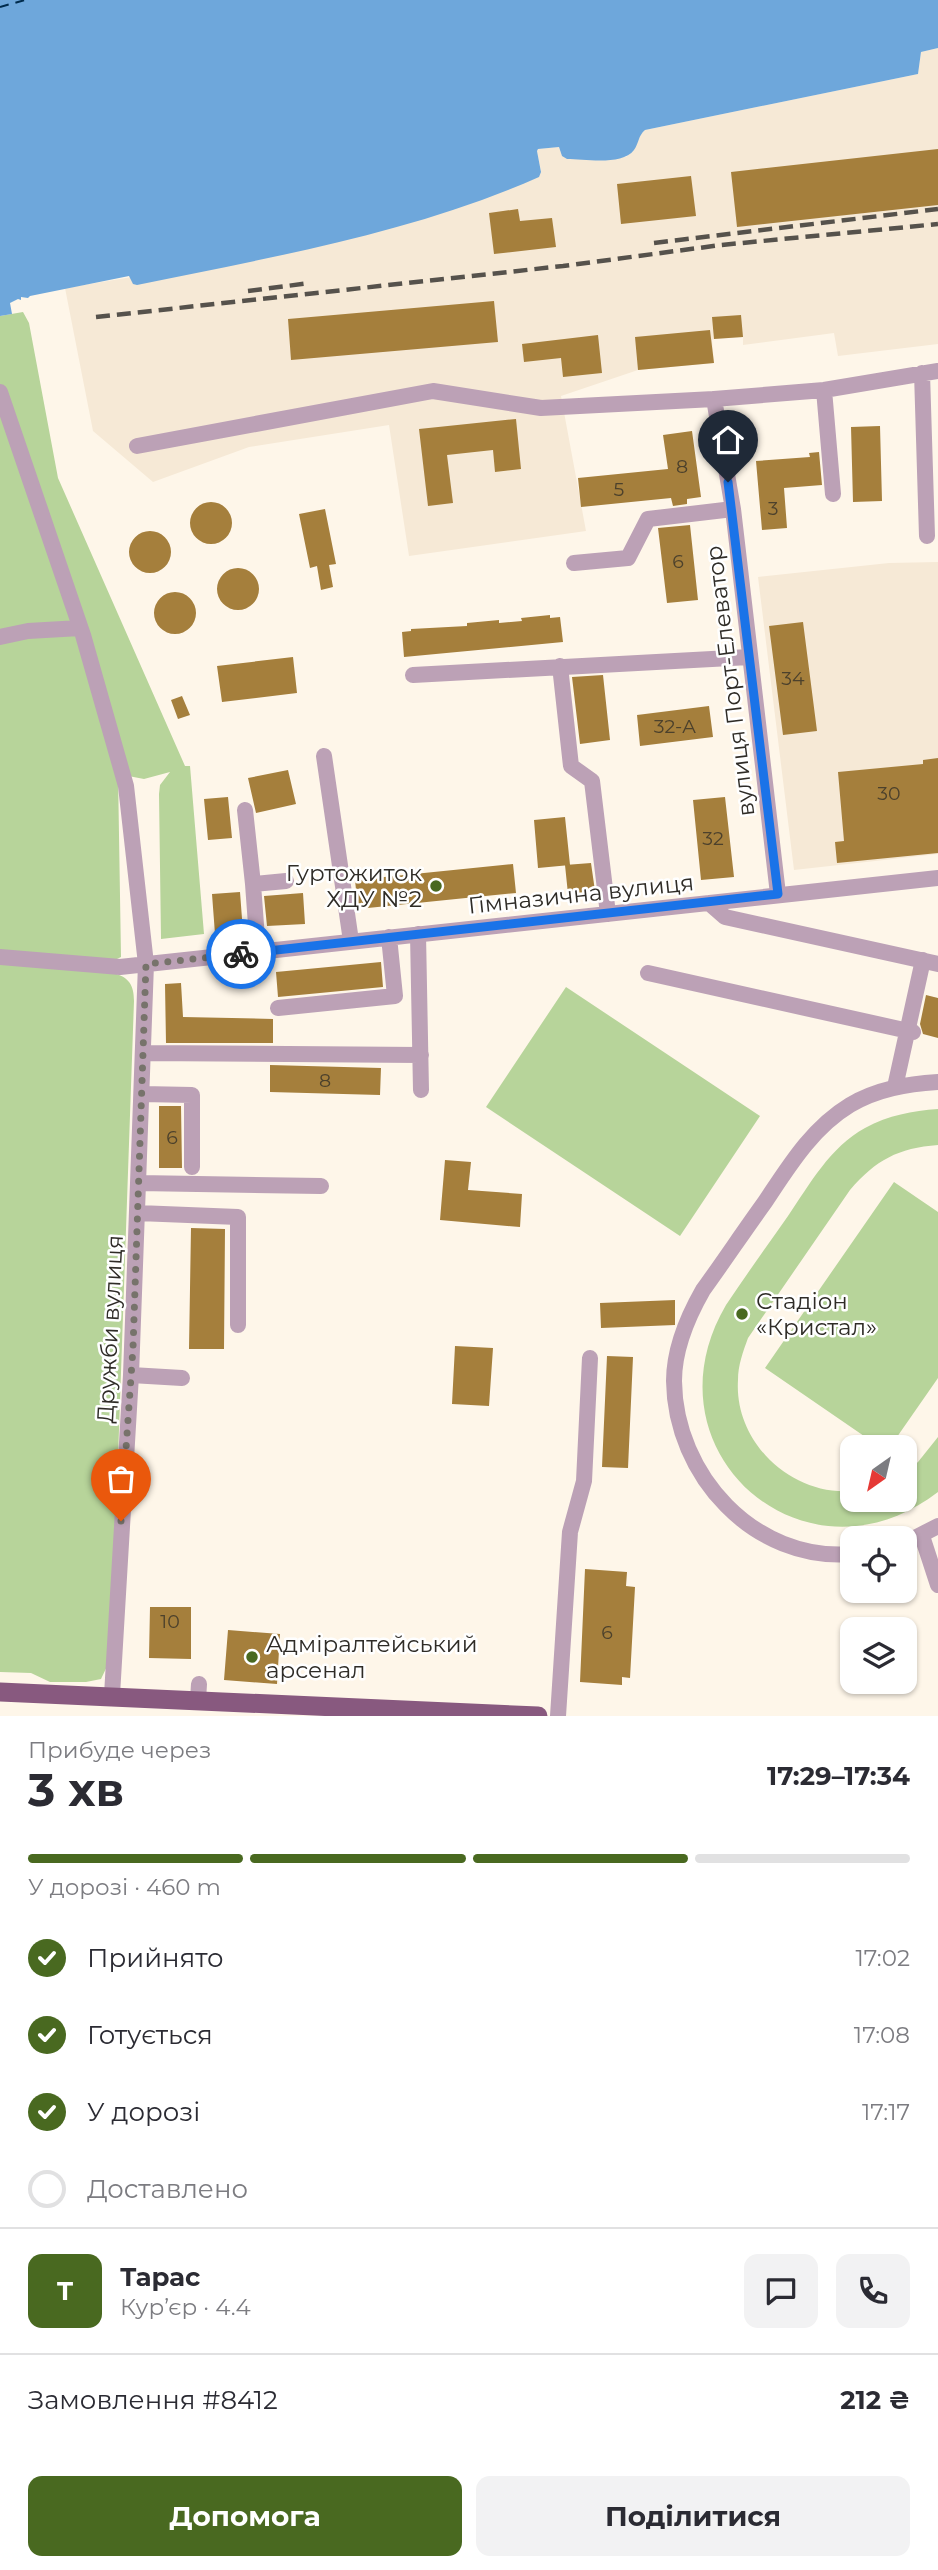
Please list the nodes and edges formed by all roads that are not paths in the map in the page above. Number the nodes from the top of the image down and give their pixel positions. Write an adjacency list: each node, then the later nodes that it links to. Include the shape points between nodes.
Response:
1 (930, 372): 2 (street); 3 (street); 9 (street)
2 (938, 384)
3 (824, 390): 5 (street); 7 (street)
4 (0, 392): 11 (street, Дружби вулиця)
5 (714, 400): 6 (street, via 541,408 433,391); 8 (street, вулиця Порт-Елеватор)
6 (137, 446)
7 (833, 494)
8 (733, 509): 10 (street, via 648,519 628,558); 13 (street, вулиця Порт-Елеватор)
9 (927, 536)
10 (574, 563)
11 (80, 628): 12 (street); 30 (street, Дружби вулиця, via 126,786)
12 (0, 637)
13 (749, 657): 14 (street); 21 (street, вулиця Порт-Елеватор)
14 (559, 666): 15 (street); 23 (street, via 572,766 592,781)
15 (413, 675)
16 (324, 756): 26 (street)
17 (245, 810): 20 (street)
18 (938, 878): 21 (street, Гімназична вулиця)
19 (286, 881): 20 (street)
20 (253, 884): 27 (street)
21 (778, 894): 22 (street, Гімназична вулиця)
22 (709, 903): 23 (street, Гімназична вулиця); 29 (street, via 724,917)
23 (608, 914): 24 (street, Гімназична вулиця)
24 (418, 934): 25 (street, Гімназична вулиця); 35 (street)
25 (389, 937): 26 (street, Гімназична вулиця); 32 (street, via 395,996)
26 (351, 941): 27 (street, Гімназична вулиця)
27 (258, 952): 30 (street, Гімназична вулиця)
28 (0, 957): 30 (street, Гімназична вулиця, via 120,967)
29 (930, 962): 33 (street)
30 (146, 964): 34 (street, Дружби вулиця)
31 (648, 973): 33 (street)
32 (278, 1008)
33 (910, 1031): 37 (street)
34 (144, 1053): 35 (street); 39 (street, Дружби вулиця)
35 (421, 1055): 38 (street)
36 (938, 1082): 37 (street)
37 (895, 1087): 51 (street, via 850,1105 822,1125 800,1151 691,1311 679,1343 674,1379 685,1445 719,1500 747,1524 779,1542)
38 (421, 1090)
39 (142, 1094): 40 (street, via 192,1095); 41 (street, Дружби вулиця)
40 (192, 1167)
41 (139, 1183): 42 (street); 43 (street, Дружби вулиця)
42 (321, 1186)
43 (138, 1213): 44 (street, via 238,1217); 46 (street, Дружби вулиця)
44 (238, 1325)
45 (590, 1358): 56 (street, via 584,1481 570,1532)
46 (131, 1375): 47 (street); 54 (street, Дружби вулиця)
47 (182, 1378)
48 (938, 1526): 49 (street)
49 (922, 1536): 50 (street); 52 (street)
50 (917, 1538)
51 (840, 1553)
52 (938, 1585)
53 (0, 1692): 54 (main road)
54 (112, 1695): 55 (main road, via 198,1692)
55 (538, 1716)
56 (558, 1716)

